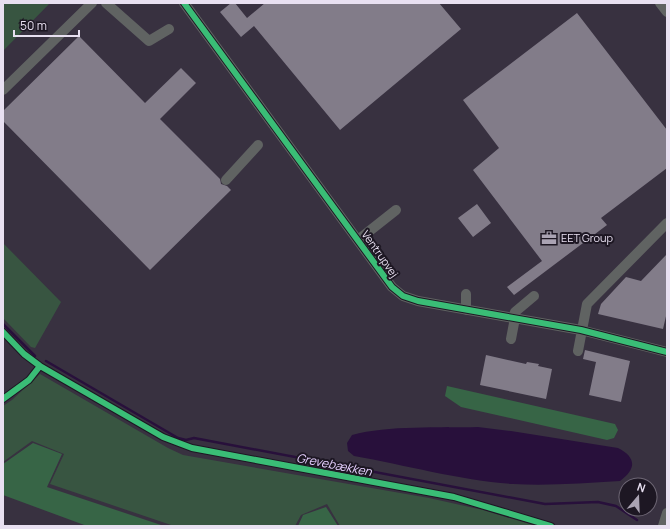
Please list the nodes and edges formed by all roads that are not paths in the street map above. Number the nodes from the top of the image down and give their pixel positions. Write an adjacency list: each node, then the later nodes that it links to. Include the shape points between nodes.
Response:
1 (92, 3): 7 (street)
2 (106, 3): 6 (street, via 149,41)
3 (184, 3): 12 (street, Ventrupvej)
4 (660, 3): 5 (street)
5 (667, 12)
6 (169, 29)
7 (3, 90)
8 (258, 145): 9 (street)
9 (226, 180)
10 (396, 210): 12 (street)
11 (667, 223): 17 (street, via 587,304)
12 (358, 240): 15 (street, Ventrupvej, via 392,287 402,296)
13 (466, 294): 15 (street)
14 (534, 296): 16 (street, via 515,312)
15 (466, 310): 16 (street, Ventrupvej)
16 (514, 318): 17 (street, Ventrupvej); 18 (street)
17 (581, 330): 19 (street); 20 (street, Ventrupvej)
18 (511, 339)
19 (578, 351)
20 (667, 352)
21 (667, 513): 22 (street)
22 (663, 526)

